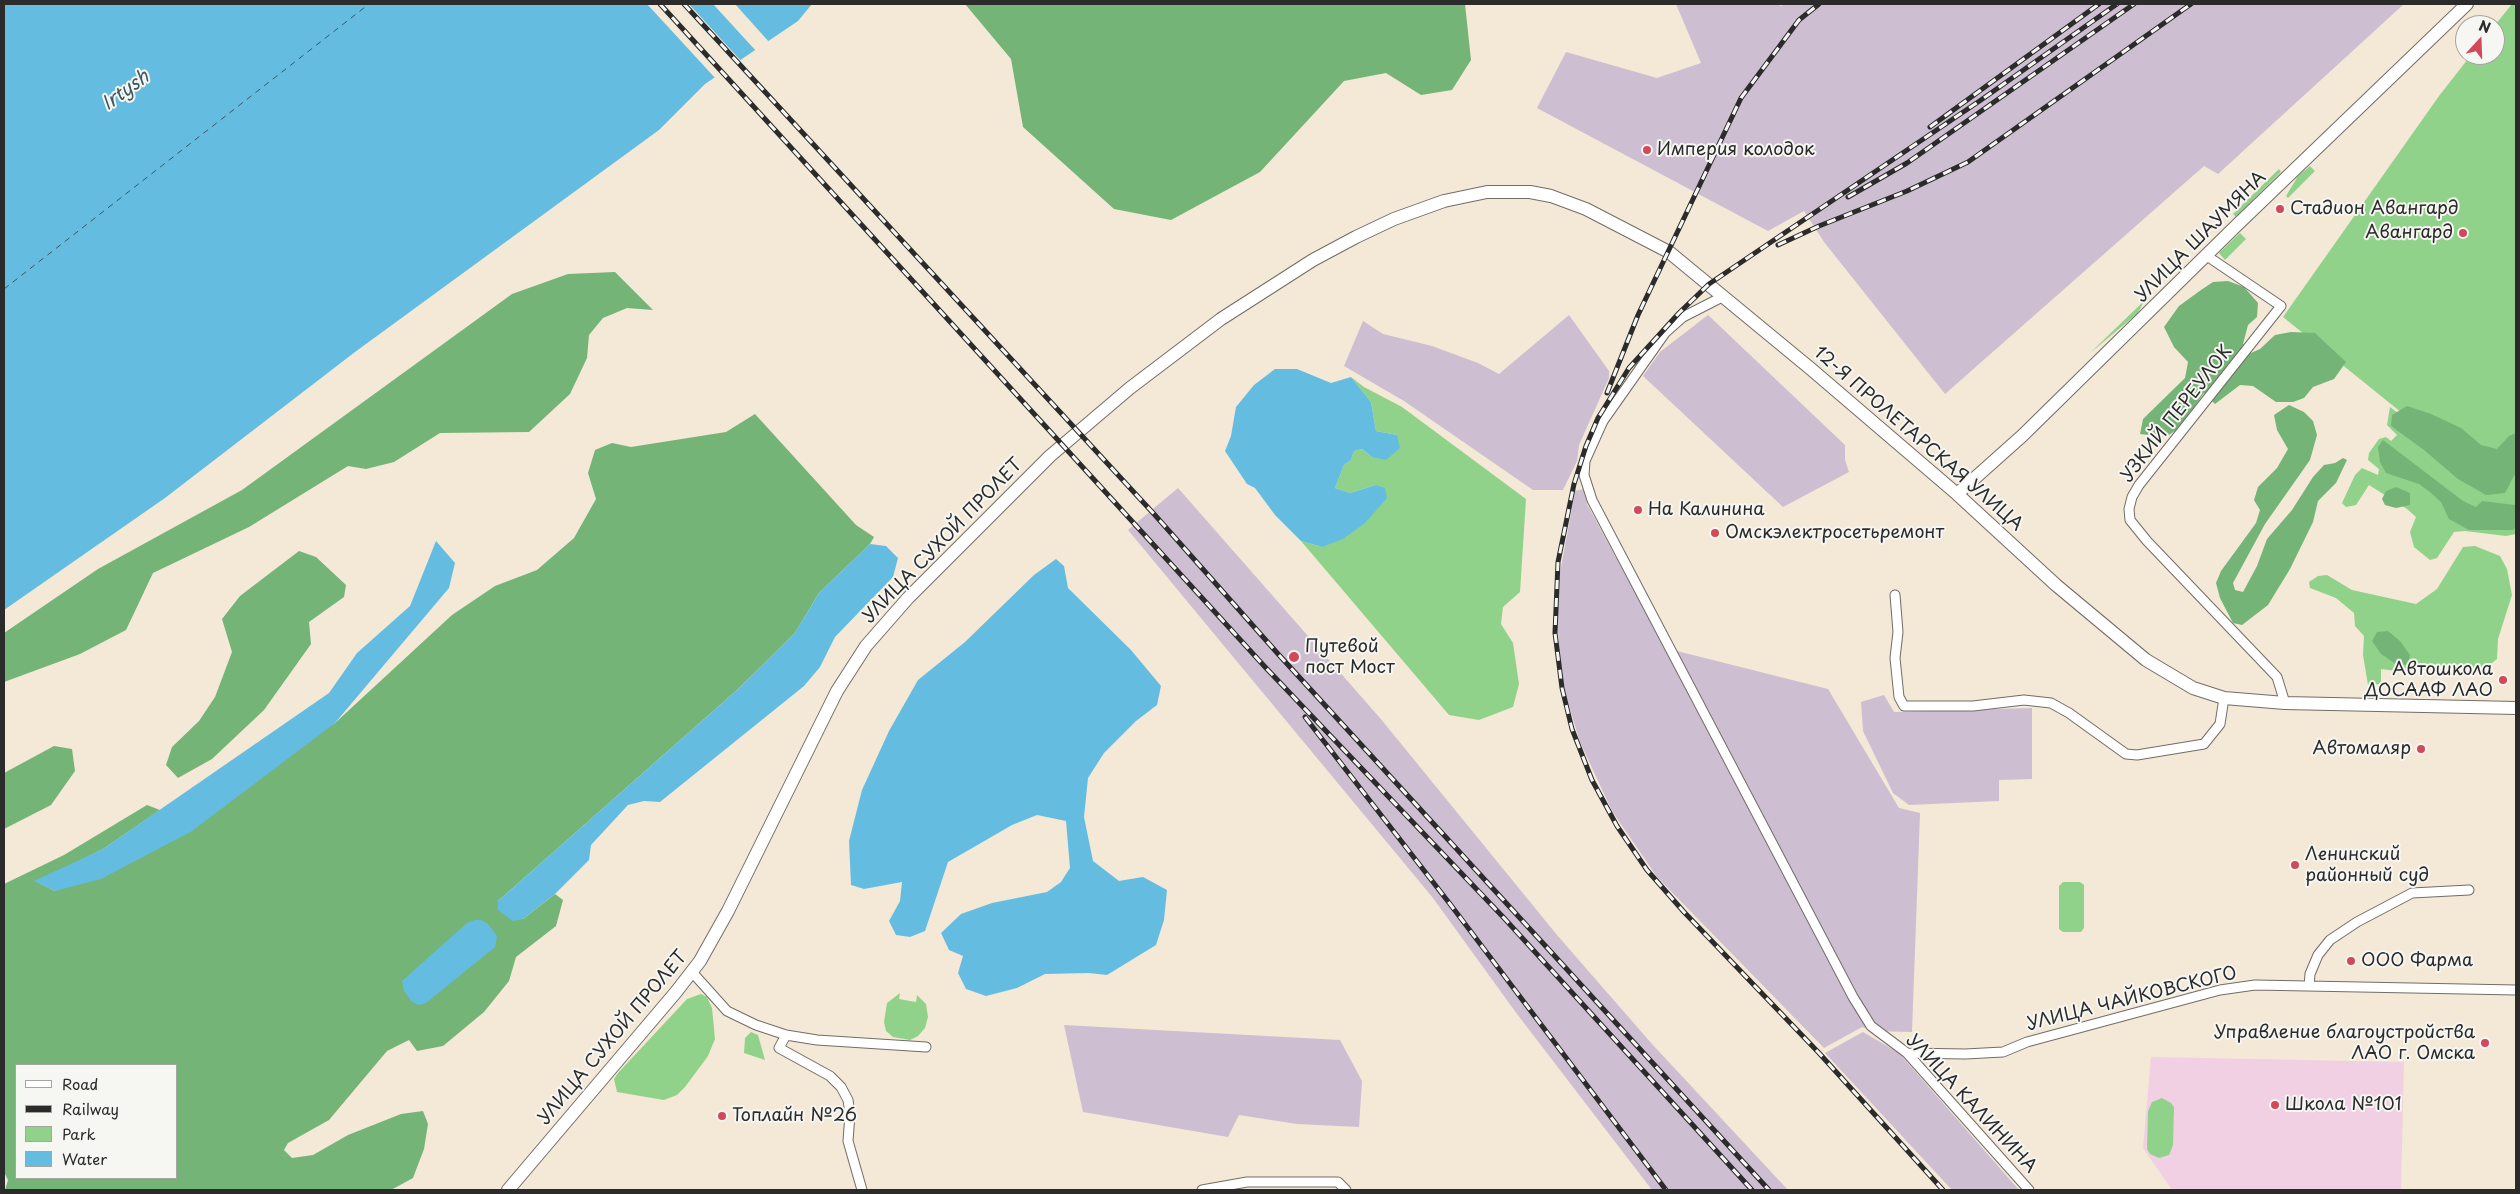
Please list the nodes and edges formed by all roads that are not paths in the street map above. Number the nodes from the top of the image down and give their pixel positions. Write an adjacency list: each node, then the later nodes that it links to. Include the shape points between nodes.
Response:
1 (2467, 4): 3 (main road, УЛИЦА ШАУМЯНА)
2 (1586, 209): 4 (main road, 12-Я ПРОЛЕТАРСКАЯ УЛИЦА, via 1669,252); 11 (main road, УЛИЦА СУХОЙ ПРОЛЕТ, via 1552,196 1511,191 1466,195 1420,208 1313,260 1222,319 1130,388 1044,463 932,572 866,646 837,691 728,911)
3 (2207, 256): 5 (main road, УЛИЦА ШАУМЯНА, via 2022,436); 8 (street, УЗКИЙ ПЕРЕУЛОК, via 2281,306 2139,485 2132,497 2130,520 2276,677)
4 (1724, 296): 5 (main road, 12-Я ПРОЛЕТАРСКАЯ УЛИЦА); 16 (street, УЛИЦА КАЛИНИНА, via 1683,317 1654,346 1604,421 1588,455 1584,475 1592,500 1854,997 1871,1026)
5 (1957, 494): 7 (main road, 12-Я ПРОЛЕТАРСКАЯ УЛИЦА, via 2056,585 2146,660 2193,688)
6 (1895, 595): 7 (street, via 1898,632 1895,658 1901,703 1910,707 2024,700 2050,703 2126,754 2137,755 2204,744 2220,724)
7 (2224, 698): 8 (main road, 12-Я ПРОЛЕТАРСКАЯ УЛИЦА)
8 (2285, 703): 9 (main road, 12-Я ПРОЛЕТАРСКАЯ УЛИЦА)
9 (2516, 708)
10 (2469, 890): 12 (street, via 2412,893 2357,922 2330,940 2318,955)
11 (692, 972): 14 (street, via 727,1011); 17 (main road, УЛИЦА СУХОЙ ПРОЛЕТ)
12 (2309, 986): 13 (street, УЛИЦА ЧАЙКОВСКОГО); 16 (street, УЛИЦА ЧАЙКОВСКОГО, via 2255,985 2220,990 2026,1042 2003,1052)
13 (2516, 990)
14 (786, 1035): 15 (street); 18 (street, via 779,1048 830,1076 848,1100 848,1141)
15 (926, 1047)
16 (1906, 1053): 21 (street, УЛИЦА КАЛИНИНА)
17 (508, 1190)
18 (862, 1190)
19 (1202, 1190): 20 (street, via 1247,1182 1338,1182)
20 (1346, 1190)
21 (2029, 1190)

